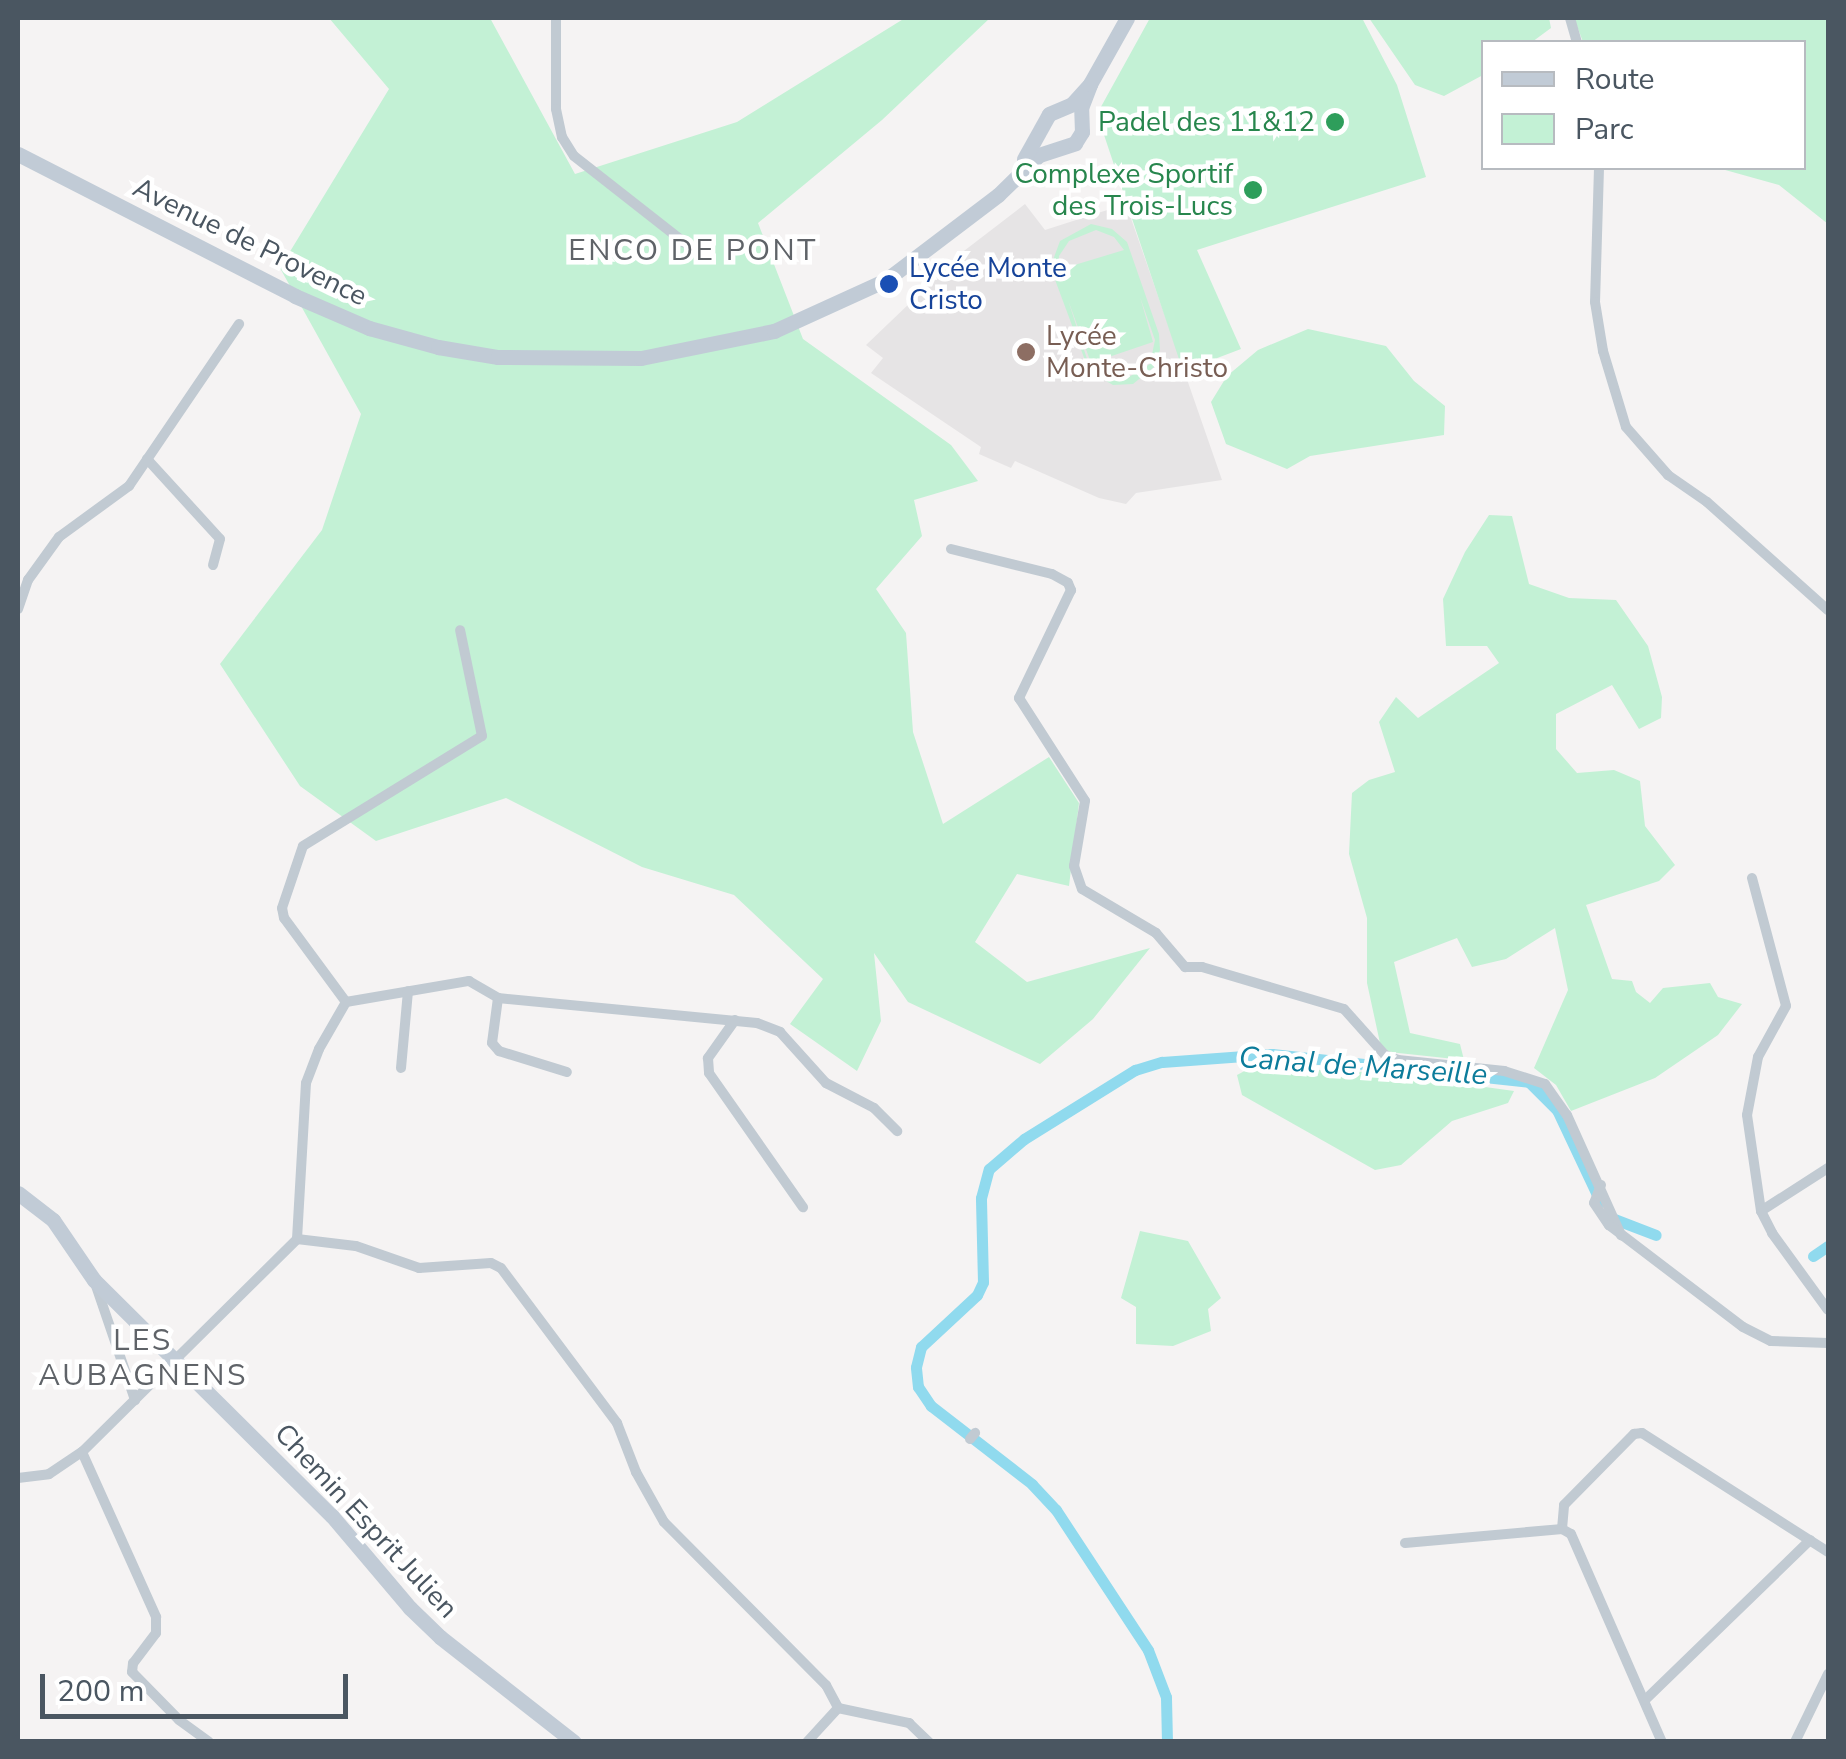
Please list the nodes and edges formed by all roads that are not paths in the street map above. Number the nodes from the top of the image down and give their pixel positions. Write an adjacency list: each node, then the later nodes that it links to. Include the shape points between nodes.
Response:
1 (556, 18): 11 (street, via 562,137 574,156)
2 (1128, 18): 3 (main road)
3 (1090, 84): 4 (main road); 5 (main road)
4 (1065, 108): 5 (main road); 6 (main road, via 1049,114)
5 (1081, 120): 7 (main road, via 1079,138)
6 (1044, 126): 7 (main road); 10 (main road, Avenue de Provence)
7 (1059, 146): 10 (main road, Avenue de Provence)
8 (18, 154): 10 (main road, Avenue de Provence, via 322,309 438,347 525,359 626,359 774,331 858,296 930,250)
9 (1599, 170): 17 (street, via 1595,302 1626,428 1668,475)
10 (988, 200)
11 (685, 243)
12 (239, 324): 13 (street)
13 (147, 459): 15 (street, via 220,539); 16 (street, via 128,486 59,537 28,580)
14 (951, 549): 28 (street, via 1052,574 1071,590 1019,698 1085,801 1074,866 1082,889 1156,932 1185,966 1344,1008 1376,1047 1398,1060 1532,1076 1558,1098)
15 (212, 565)
16 (18, 609)
17 (1828, 610)
18 (460, 630): 22 (street, via 482,736 337,822 303,846 295,864 282,913)
19 (1752, 878): 31 (street, via 1786,1006 1758,1057 1747,1115)
20 (408, 991): 21 (street, via 470,981); 22 (street); 24 (street)
21 (498, 998): 23 (street); 25 (street, via 492,1042 499,1051)
22 (346, 1002): 33 (street, via 306,1083)
23 (735, 1020): 26 (street, via 780,1032 826,1084 874,1108); 30 (street, via 708,1058 708,1073)
24 (401, 1068)
25 (566, 1072)
26 (897, 1131)
27 (1828, 1168): 31 (street)
28 (1598, 1192): 32 (street); 32 (street, via 1603,1219)
29 (18, 1193): 34 (main road, Chemin Esprit Julien, via 53,1220)
30 (803, 1207)
31 (1761, 1211): 35 (street)
32 (1618, 1227): 36 (street, via 1760,1337)
33 (297, 1239): 37 (street); 47 (street, via 356,1246 419,1268 502,1268 617,1423 671,1531 826,1685)
34 (94, 1280): 37 (main road, Chemin Esprit Julien); 38 (street)
35 (1828, 1310)
36 (1828, 1343)
37 (176, 1362): 38 (street); 49 (main road, Chemin Esprit Julien, via 332,1516 430,1628)
38 (135, 1400): 39 (street)
39 (82, 1452): 40 (street, via 49,1474); 48 (street, via 156,1618 156,1632 132,1672)
40 (18, 1478)
41 (1562, 1529): 42 (street, via 1564,1505 1642,1433); 43 (street); 46 (street, via 1571,1534)
42 (1810, 1540): 44 (street); 46 (street)
43 (1405, 1544)
44 (1828, 1552)
45 (1828, 1674): 53 (street)
46 (1645, 1700): 52 (street)
47 (838, 1708): 50 (street); 51 (street, via 910,1723)
48 (209, 1742)
49 (574, 1742)
50 (808, 1742)
51 (929, 1742)
52 (1662, 1742)
53 (1795, 1742)

